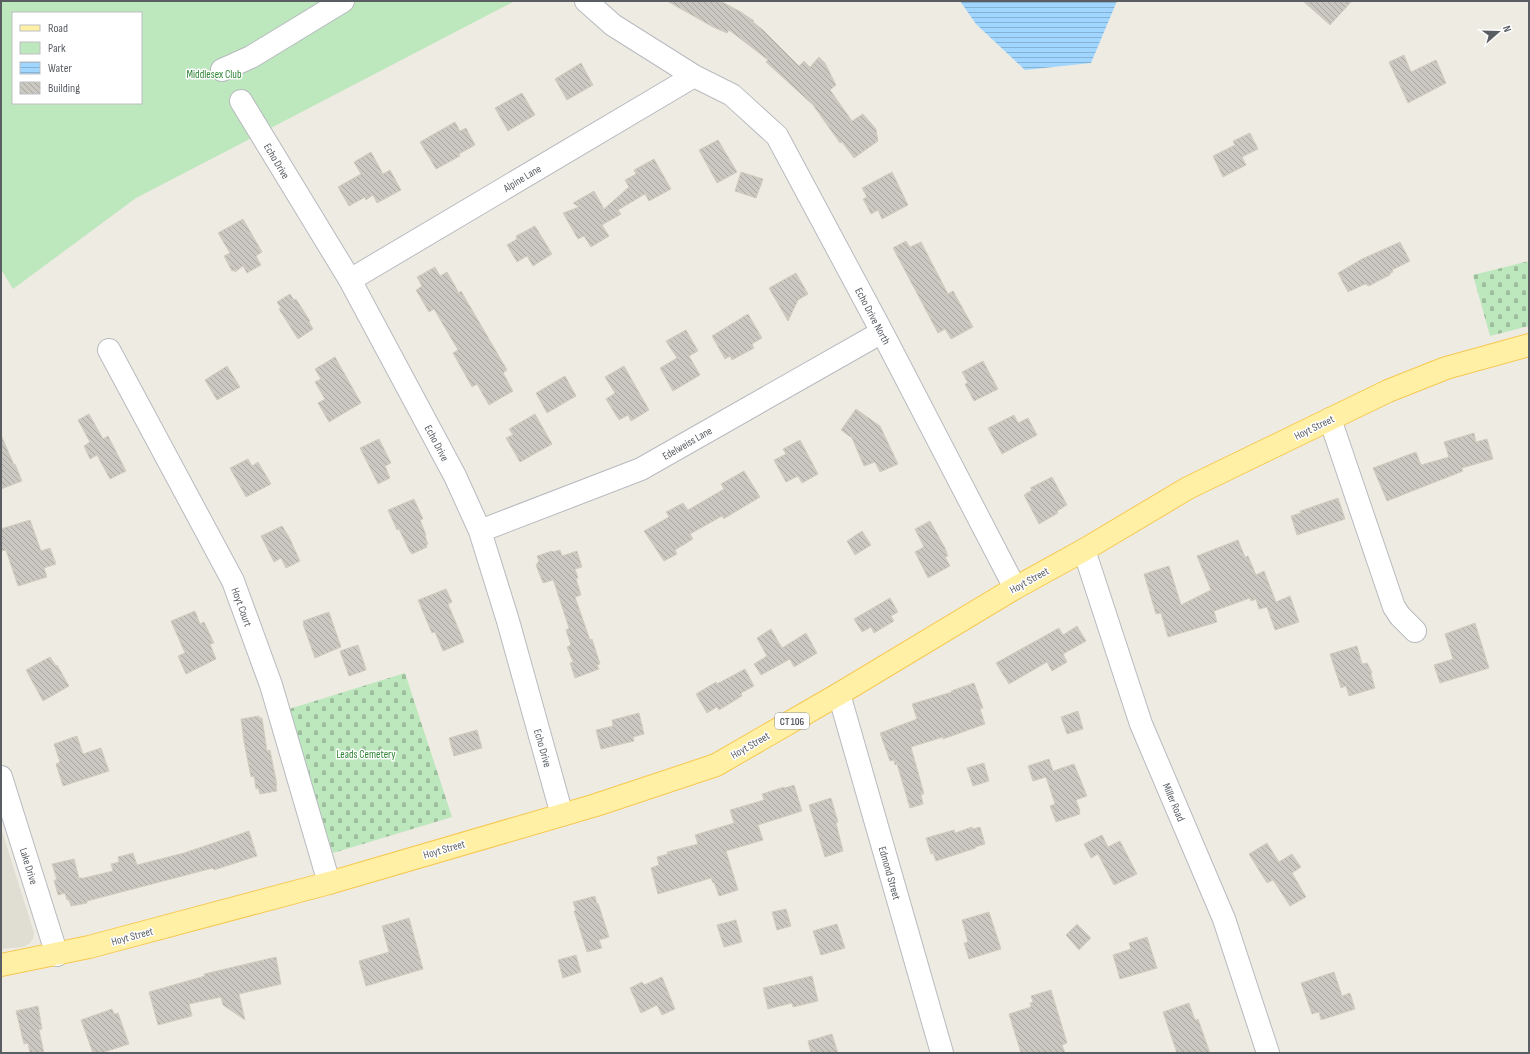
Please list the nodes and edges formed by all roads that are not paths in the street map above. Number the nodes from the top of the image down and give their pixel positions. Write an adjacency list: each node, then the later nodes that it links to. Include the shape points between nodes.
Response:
1 (343, 1): 3 (street, via 251,57)
2 (586, 1): 4 (street, Echo Drive North, via 613,25)
3 (222, 70)
4 (694, 76): 6 (street, Alpine Lane); 7 (street, Echo Drive North, via 732,95 777,136)
5 (241, 101): 6 (street, Echo Drive)
6 (350, 280): 11 (street, Echo Drive, via 455,476)
7 (882, 332): 11 (street, Edelweiss Lane, via 641,468); 13 (street, Echo Drive North)
8 (1529, 345): 10 (main road, Hoyt Street / CT 106, via 1446,368 1388,391)
9 (109, 350): 18 (street, Hoyt Court, via 233,581 271,685)
10 (1330, 419): 12 (main road, Hoyt Street / CT 106, via 1188,488); 14 (street, via 1394,607)
11 (480, 531): 17 (street, Echo Drive)
12 (1084, 550): 13 (main road, Hoyt Street / CT 106); 22 (street, Miller Road, via 1141,724 1224,919)
13 (1015, 588): 15 (main road, Hoyt Street / CT 106)
14 (1415, 631)
15 (839, 694): 17 (main road, Hoyt Street / CT 106, via 716,765); 21 (street, Edmond Street)
16 (1, 776): 19 (street, Lake Drive)
17 (562, 815): 18 (main road, Hoyt Street / CT 106)
18 (329, 883): 19 (main road, Hoyt Street / CT 106)
19 (57, 955): 20 (main road, Hoyt Street / CT 106)
20 (1, 965)
21 (942, 1053)
22 (1268, 1053)

